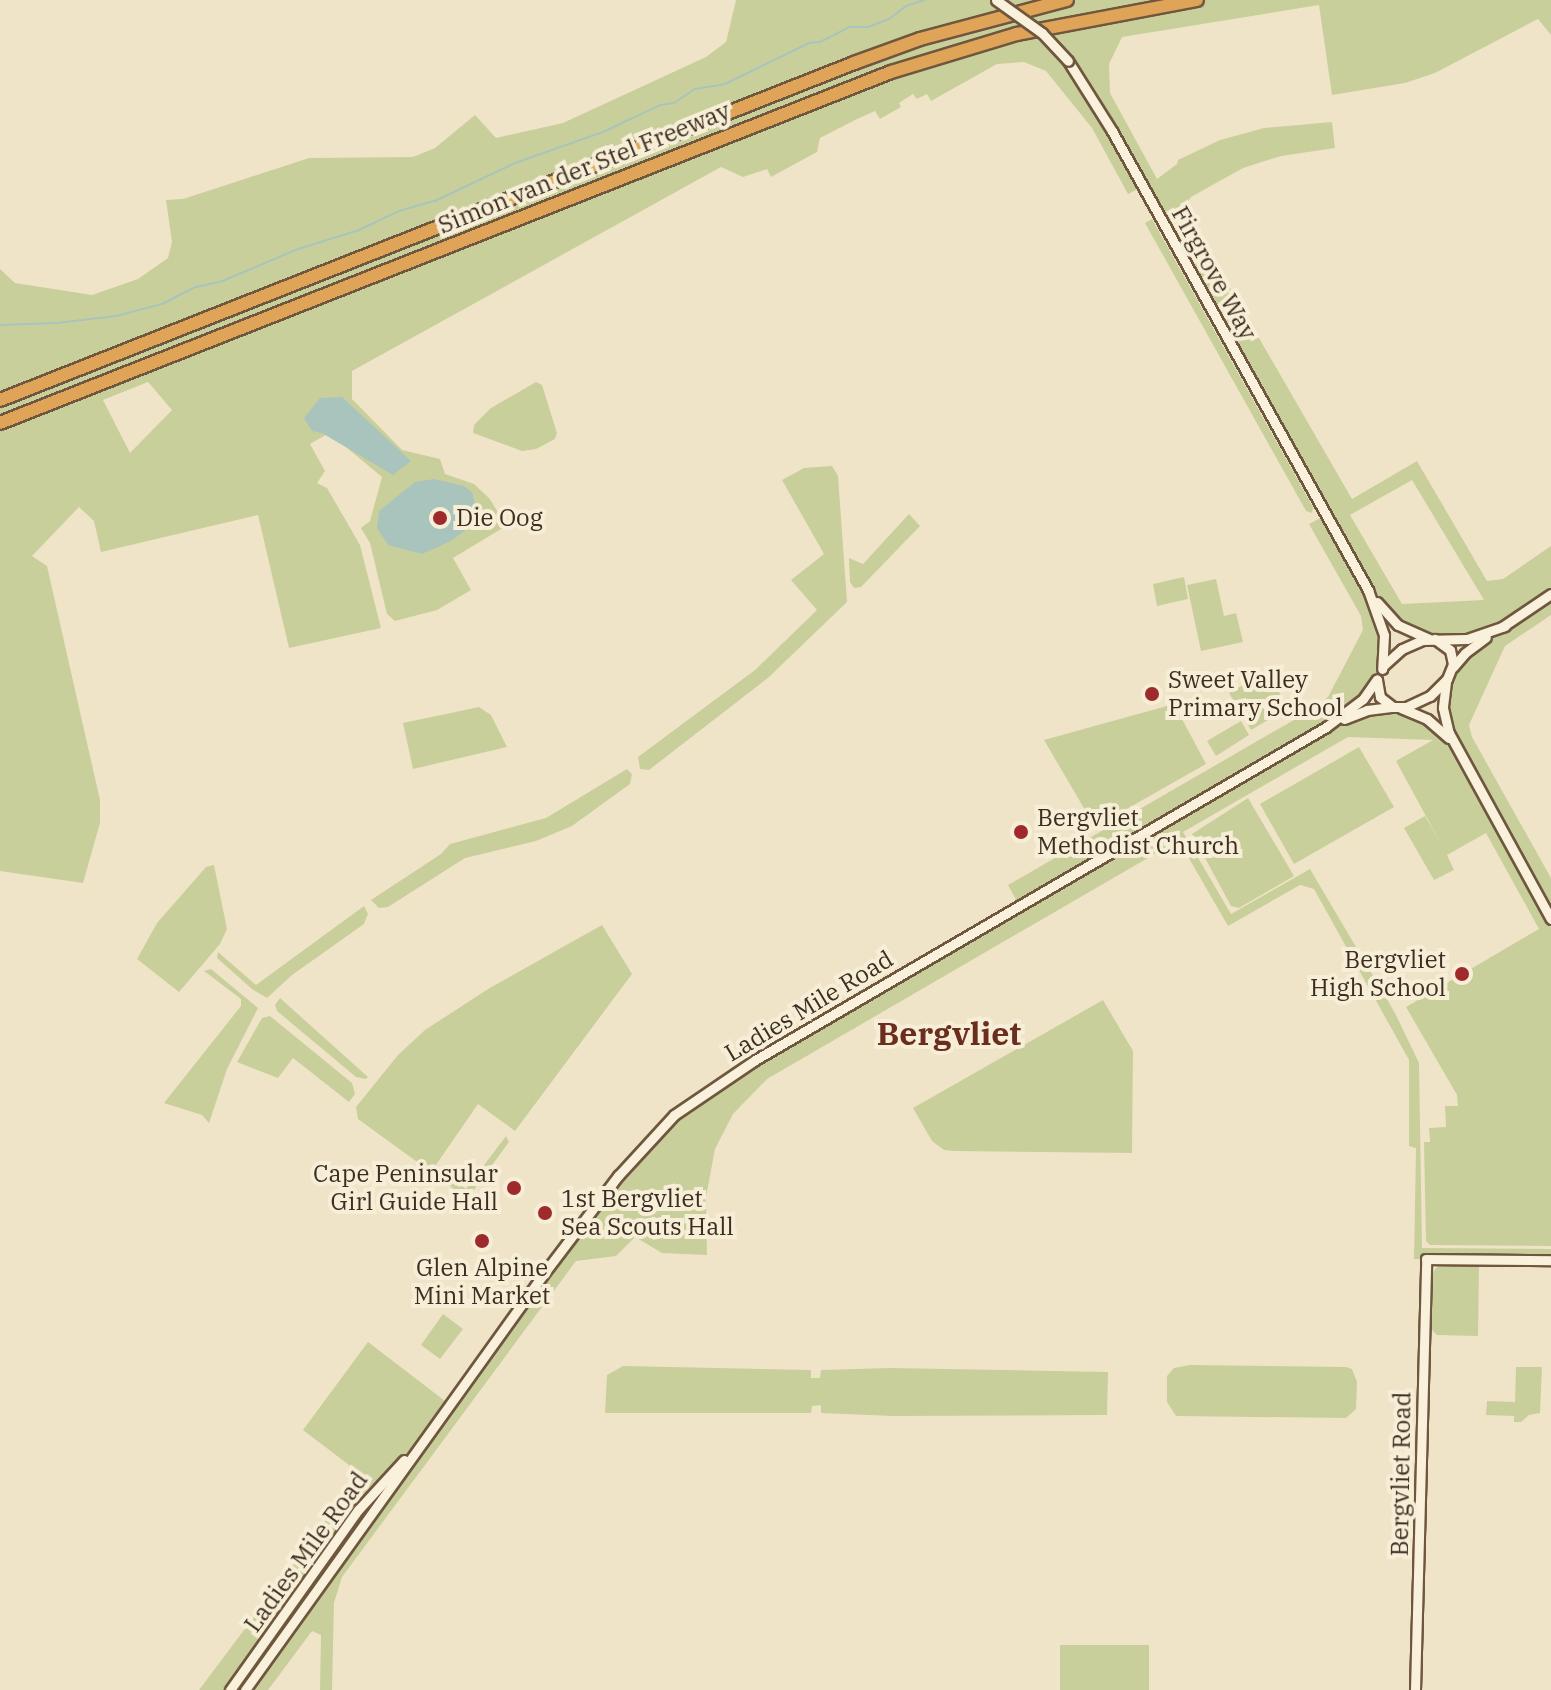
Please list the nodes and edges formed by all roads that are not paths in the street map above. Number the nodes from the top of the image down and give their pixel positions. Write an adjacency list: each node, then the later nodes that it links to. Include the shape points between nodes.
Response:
1 (996, 0): 6 (main road, Firgrove Way, bridge, via 1042,33 1093,97)
2 (1067, 0): 4 (highway, Simon van der Stel Freeway, via 920,39 854,63)
3 (1197, 0): 5 (highway, Simon van der Stel Freeway, via 1017,34 891,72)
4 (0, 400)
5 (0, 423)
6 (1368, 590): 9 (main road, Firgrove Way, via 1398,625); 10 (main road, Firgrove Way, via 1384,635)
7 (1551, 594): 8 (main road)
8 (1505, 626): 9 (main road, via 1467,639); 11 (main road, via 1467,651)
9 (1432, 639): 10 (main road, via 1402,649); 11 (main road, via 1450,650)
10 (1379, 674): 12 (main road, via 1380,697); 13 (main road, Ladies Mile Road, via 1359,702)
11 (1449, 674): 12 (main road, via 1430,696); 14 (main road, via 1444,713)
12 (1397, 707): 13 (main road, Ladies Mile Road, via 1360,712); 14 (main road, via 1432,722)
13 (1326, 727): 17 (main road, Ladies Mile Road, via 755,1060 674,1115 618,1176)
14 (1456, 747): 15 (main road)
15 (1551, 919)
16 (1551, 1260): 20 (main road, Bergvliet Road, via 1426,1259)
17 (420, 1444): 18 (main road, Ladies Mile Road, via 358,1510); 19 (main road, Ladies Mile Road)
18 (230, 1690)
19 (245, 1690)
20 (1415, 1690)

